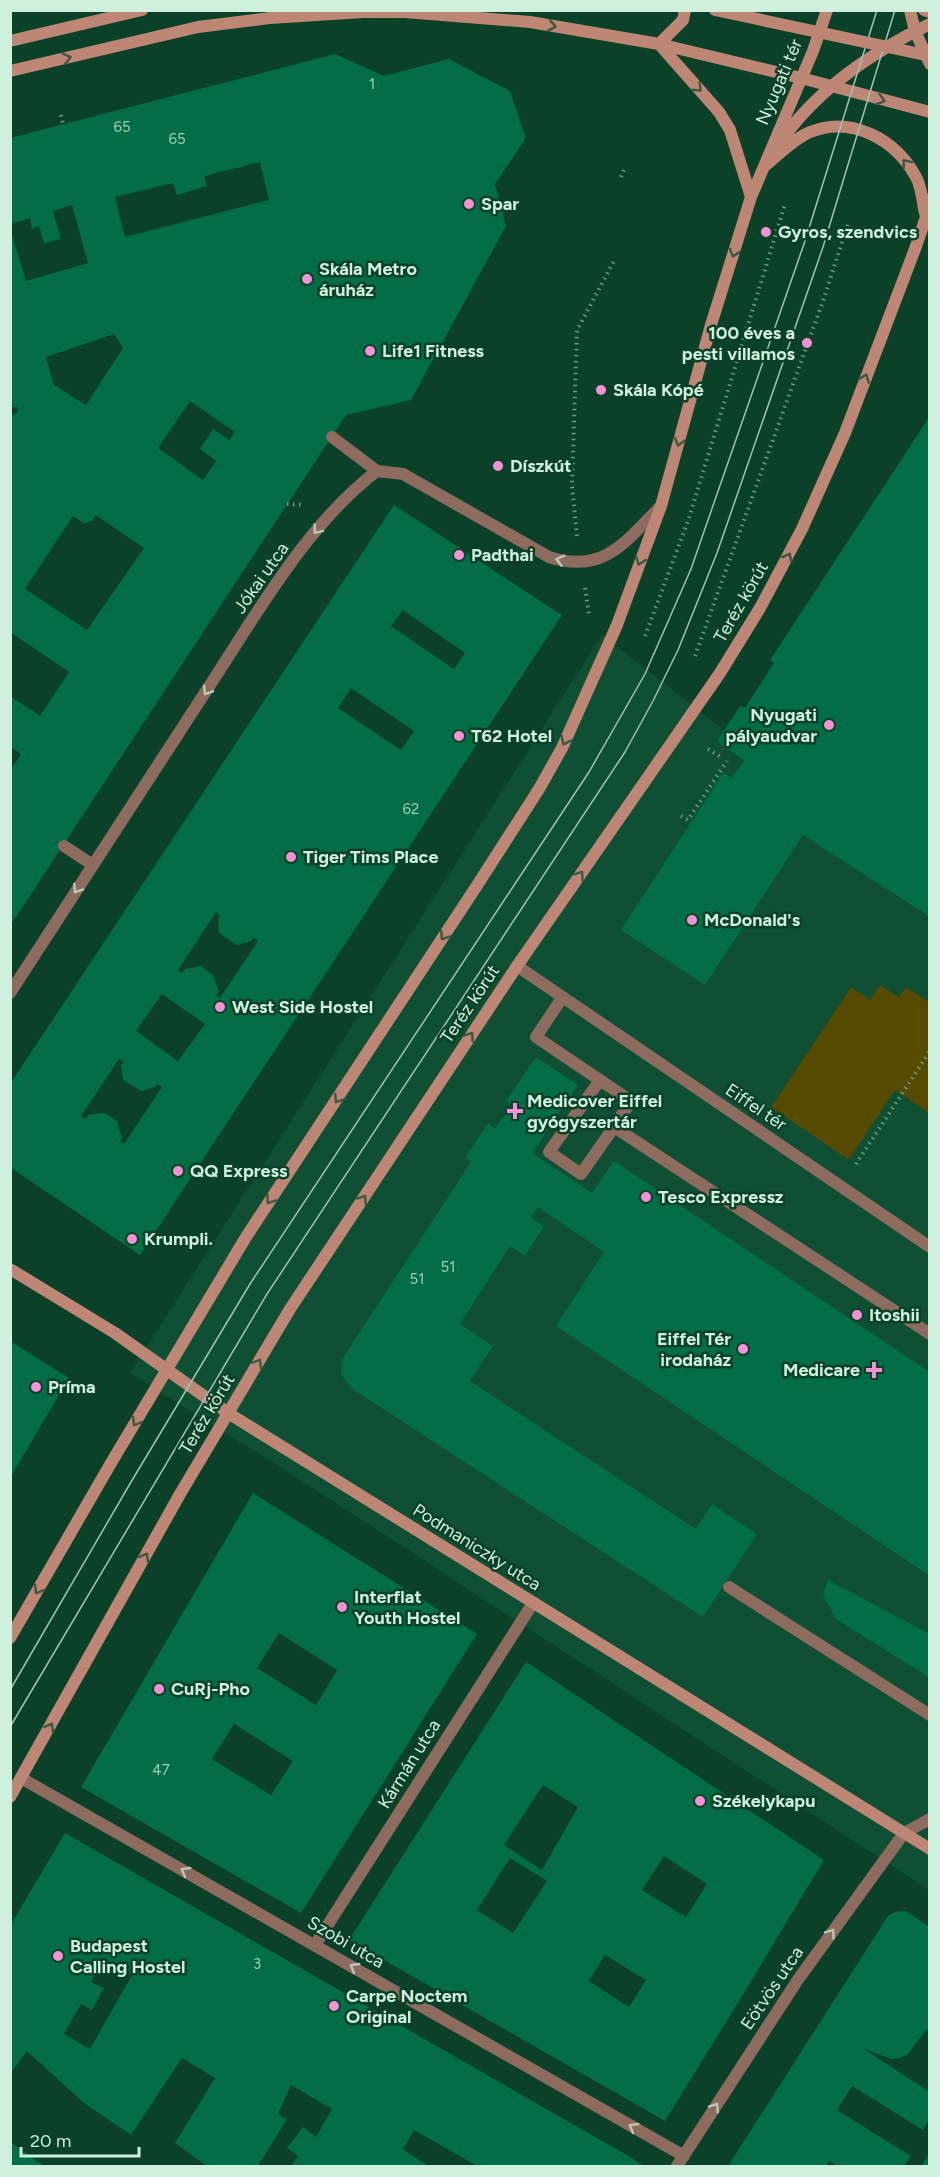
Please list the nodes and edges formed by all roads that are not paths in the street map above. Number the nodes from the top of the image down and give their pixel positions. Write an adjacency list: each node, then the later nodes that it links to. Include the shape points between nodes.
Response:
1 (142, 10): 10 (main road)
2 (686, 10): 11 (main road, via 683,20)
3 (715, 10): 12 (main road, bridge)
4 (827, 10): 15 (main road, Nyugati tér)
5 (910, 10): 9 (main road)
6 (924, 10): 7 (main road)
7 (930, 12)
8 (930, 24): 9 (main road)
9 (915, 31): 13 (main road); 16 (main road)
10 (10, 41)
11 (659, 44): 14 (main road, one-way to 11, via 198,27 363,12 494,18); 15 (main road); 19 (main road, one-way to 19, via 724,121)
12 (930, 56)
13 (930, 64)
14 (10, 71)
15 (801, 78): 16 (main road); 18 (main road, Nyugati tér)
16 (832, 87): 17 (main road, one-way to 17); 18 (main road, via 798,117)
17 (930, 112)
18 (763, 168): 19 (main road); 21 (main road, one-way to 18, via 918,179 904,159 865,131 828,126 808,133)
19 (751, 197): 24 (main road, one-way to 24)
20 (930, 199): 21 (main road)
21 (928, 218): 27 (main road, Teréz körút, one-way to 21, via 720,673 781,571 845,433)
22 (332, 437): 23 (street)
23 (377, 471): 24 (street, one-way to 23, via 618,549 603,557 567,563 549,557 403,474); 26 (street, Jókai utca, one-way to 26, via 336,506 280,579)
24 (660, 506): 35 (main road, one-way to 35, via 617,625 539,789 246,1237)
25 (64, 846): 26 (street)
26 (93, 865): 28 (street, Jókai utca, one-way to 28)
27 (517, 966): 29 (street, Eiffel tér); 36 (main road, Teréz körút, one-way to 27, via 290,1309)
28 (10, 993)
29 (562, 998): 30 (street, via 536,1037); 32 (street, Eiffel tér)
30 (600, 1080): 31 (street, via 631,1101); 31 (street, via 549,1152 562,1167 581,1174)
31 (614, 1127): 34 (street)
32 (930, 1247)
33 (10, 1269): 35 (main road, Podmaniczky utca, via 115,1333)
34 (930, 1334)
35 (166, 1371): 36 (main road, Podmaniczky utca); 39 (main road, one-way to 39)
36 (228, 1413): 38 (main road, Podmaniczky utca); 41 (main road, Teréz körút, one-way to 36)
37 (729, 1587): 40 (street)
38 (533, 1603): 44 (main road, Podmaniczky utca); 46 (street, Kármán utca)
39 (10, 1638)
40 (930, 1715)
41 (21, 1778): 42 (main road, Teréz körút); 46 (street, Szobi utca, one-way to 41)
42 (10, 1797)
43 (930, 1819): 44 (street)
44 (904, 1833): 45 (main road, Podmaniczky utca); 47 (street, Eötvös utca, one-way to 44, via 797,1980)
45 (930, 1849)
46 (315, 1945): 47 (street, Szobi utca, one-way to 46)
47 (680, 2161)

